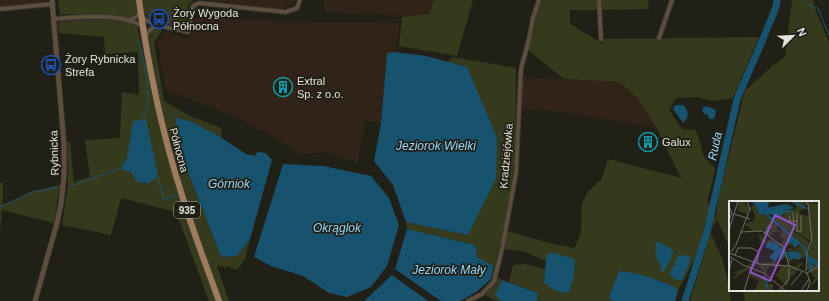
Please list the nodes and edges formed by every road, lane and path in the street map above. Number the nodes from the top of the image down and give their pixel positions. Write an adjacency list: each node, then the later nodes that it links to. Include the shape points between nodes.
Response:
1 (139, 0): 8 (main road, Północna / 935)
2 (300, 0): 11 (street, via 297,8 286,12 200,3 193,6 188,32)
3 (539, 0): 18 (street, Kradziejówka, via 521,69 516,173 502,249 494,282 482,294)
4 (599, 0): 15 (street)
5 (672, 0): 14 (street)
6 (52, 2): 7 (street); 9 (street, Rybnicka)
7 (0, 9)
8 (141, 14): 10 (street); 11 (street); 12 (main road, Północna / 935)
9 (54, 19): 10 (street, via 85,17); 16 (street, Rybnicka, via 64,175 57,223)
10 (130, 20): 12 (street)
11 (156, 25): 13 (street)
12 (143, 27): 13 (main road, Północna / 935)
13 (144, 38): 17 (main road, Północna / 935, via 174,169)
14 (659, 38)
15 (600, 39)
16 (35, 301)
17 (220, 301)
18 (468, 301)

